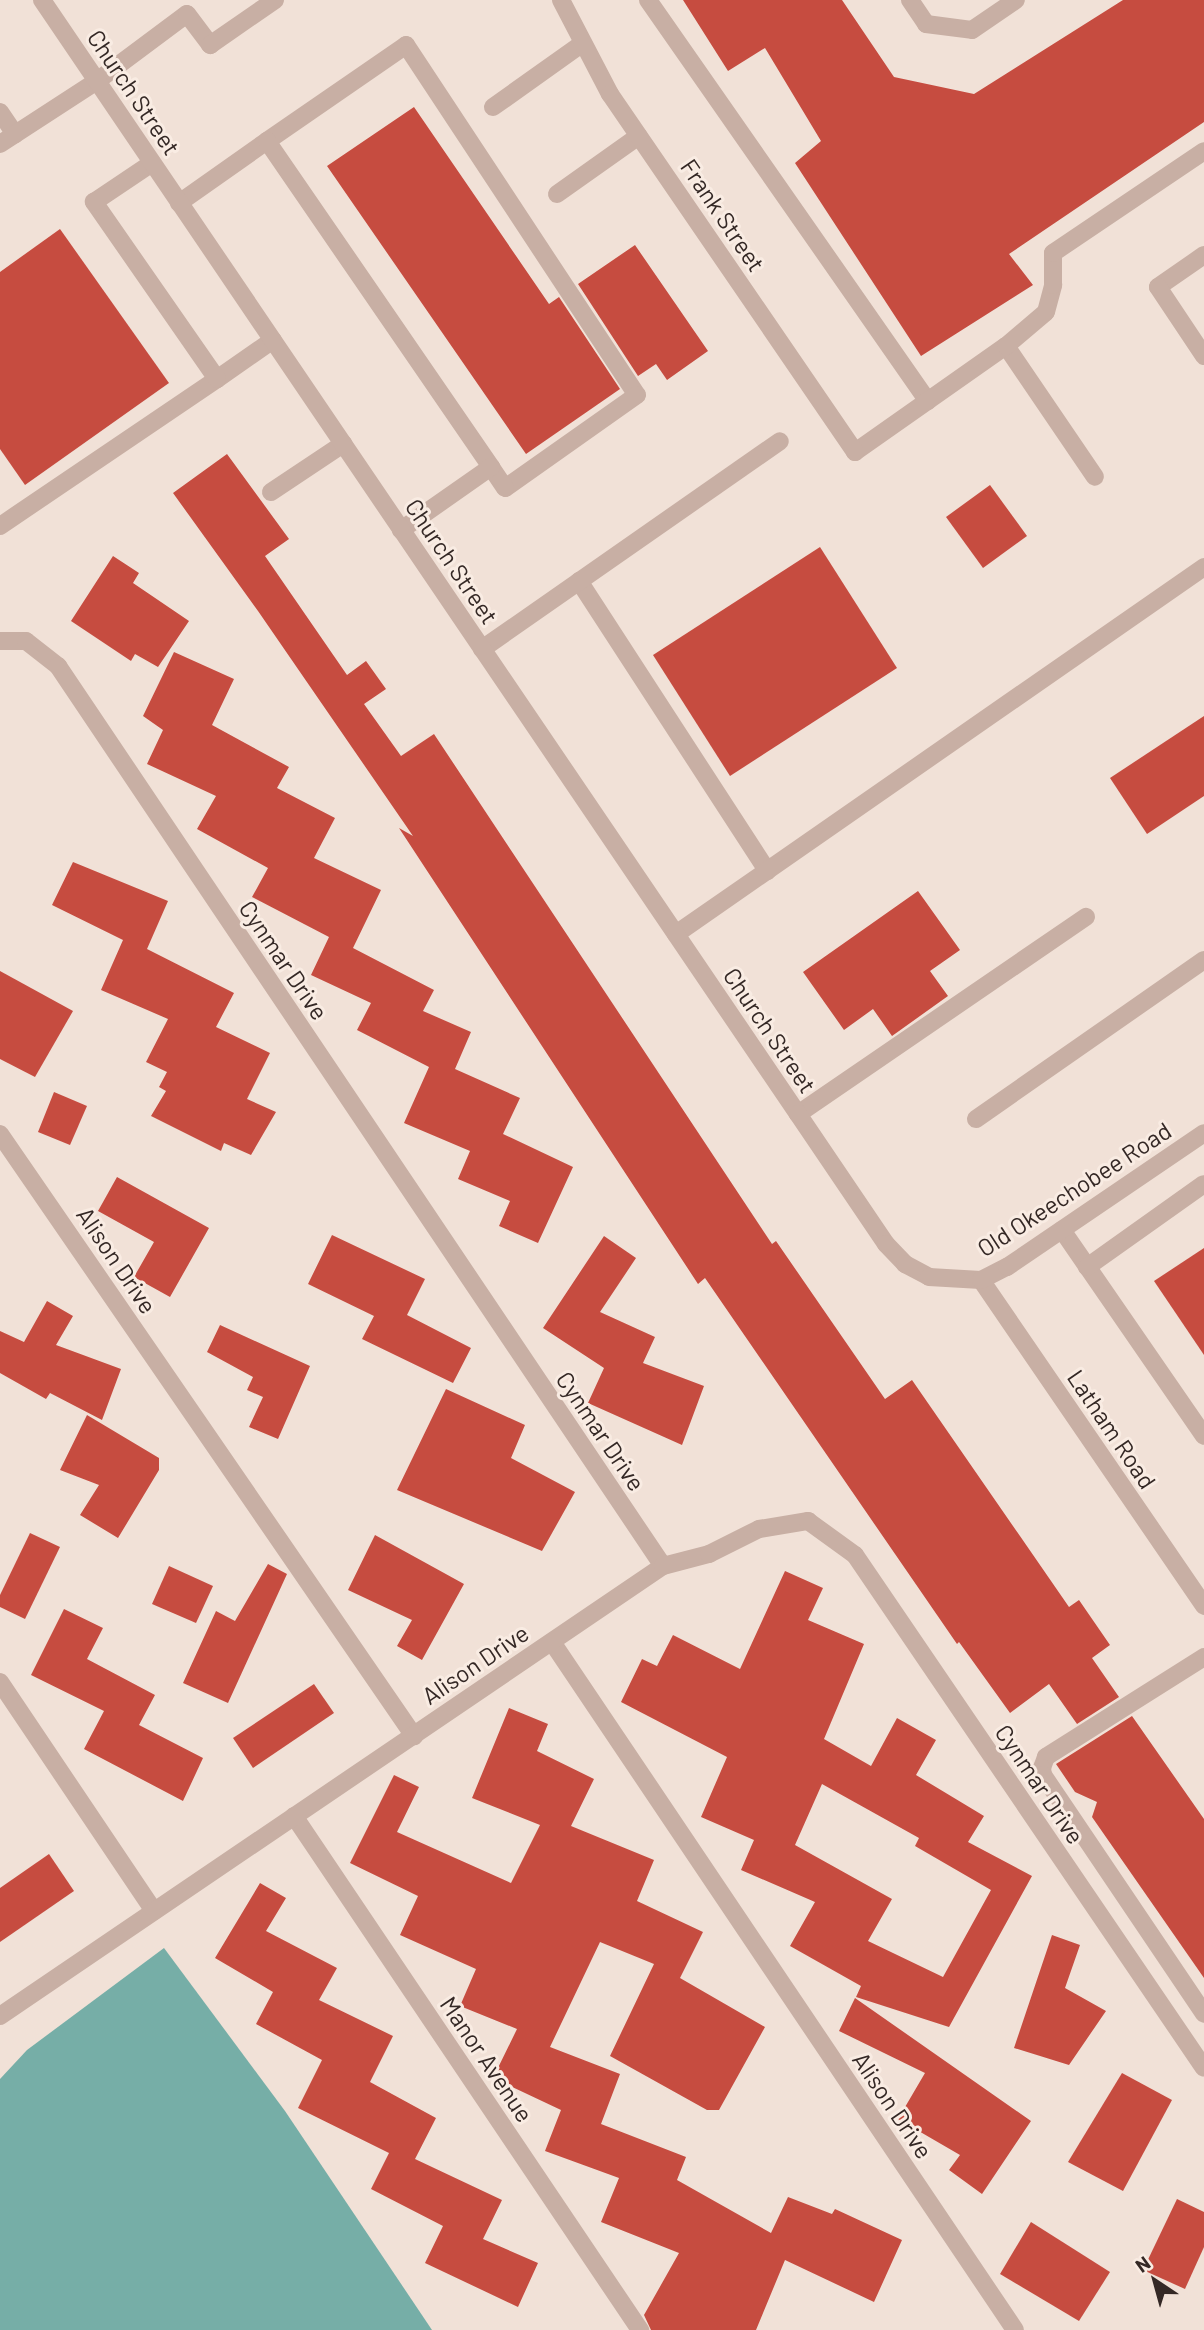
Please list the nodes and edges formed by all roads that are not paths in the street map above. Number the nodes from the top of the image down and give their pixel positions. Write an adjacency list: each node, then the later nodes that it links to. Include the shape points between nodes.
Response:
1 (42, 0): 9 (street, Church Street)
2 (275, 0): 7 (street, via 210,46)
3 (561, 0): 8 (street, Frank Street)
4 (648, 0): 24 (street)
5 (910, 0): 6 (street, via 926,24 972,30)
6 (1016, 0)
7 (182, 7): 9 (street)
8 (583, 43): 10 (street); 12 (street, Frank Street)
9 (97, 81): 13 (street); 16 (street, Church Street)
10 (493, 107)
11 (0, 112): 13 (street)
12 (639, 136): 17 (street); 24 (street, Frank Street, via 855,452)
13 (7, 139)
14 (267, 141): 18 (street); 27 (street); 27 (street, via 406,45 637,395 505,488)
15 (1204, 151): 21 (street, via 1053,253 1053,285 1046,312)
16 (152, 163): 18 (street, Church Street); 23 (street, via 94,202)
17 (557, 194)
18 (179, 203): 20 (street, Church Street)
19 (1204, 255): 22 (street, via 1158,287)
20 (273, 340): 23 (street); 26 (street, Church Street)
21 (1006, 346): 24 (street); 28 (street)
22 (1204, 356)
23 (217, 379): 30 (street)
24 (928, 401)
25 (780, 441): 33 (street)
26 (343, 444): 29 (street); 31 (street, Church Street)
27 (491, 467): 31 (street)
28 (1095, 477)
29 (271, 492)
30 (0, 526)
31 (401, 530): 35 (street, Church Street)
32 (1204, 567): 36 (street)
33 (579, 581): 35 (street); 36 (street)
34 (0, 641): 50 (street, Cynmar Drive, via 26,641 58,666)
35 (482, 649): 38 (street, Church Street)
36 (767, 871): 38 (street)
37 (1086, 917): 40 (street)
38 (676, 934): 40 (street, Church Street)
39 (1204, 960): 41 (street)
40 (798, 1114): 44 (street, Church Street)
41 (976, 1119)
42 (1204, 1133): 46 (street, Old Okeechobee Road)
43 (0, 1134): 55 (street, Alison Drive)
44 (821, 1149): 48 (street, Old Okeechobee Road, via 886,1244 905,1264 929,1277)
45 (1204, 1184): 47 (street)
46 (1062, 1230): 47 (street); 48 (street, Old Okeechobee Road)
47 (1087, 1267): 49 (street)
48 (981, 1280): 51 (street, Latham Road)
49 (1204, 1436)
50 (663, 1566): 52 (street); 60 (street, Cynmar Drive, via 709,1554 759,1530 808,1521 855,1555)
51 (1204, 1606)
52 (552, 1642): 55 (street, Alison Drive); 62 (street, Alison Drive)
53 (1204, 1657): 58 (street, via 1046,1757 1042,1768)
54 (0, 1682): 57 (street)
55 (414, 1736): 56 (street)
56 (295, 1816): 57 (street); 61 (street, Manor Avenue)
57 (154, 1911): 59 (street)
58 (1204, 2014)
59 (0, 2016)
60 (1204, 2068)
61 (640, 2330)
62 (1015, 2330)

